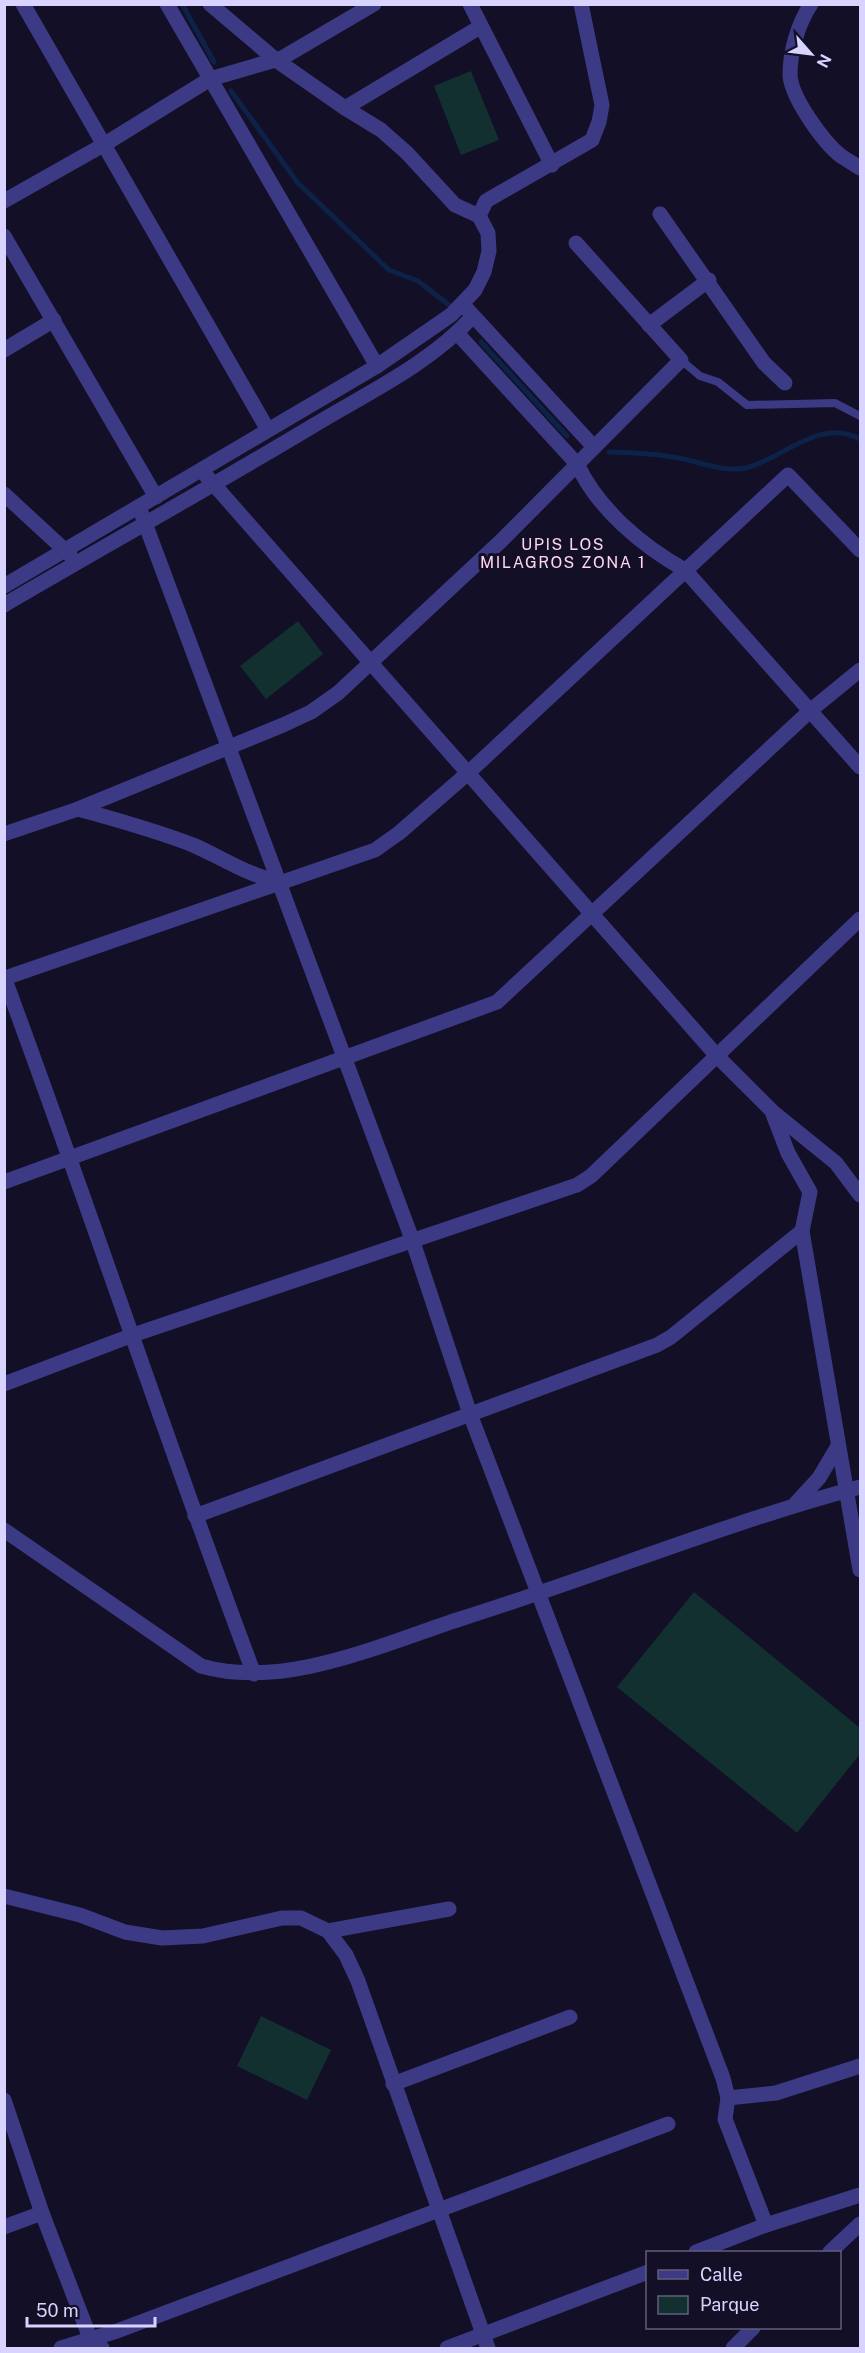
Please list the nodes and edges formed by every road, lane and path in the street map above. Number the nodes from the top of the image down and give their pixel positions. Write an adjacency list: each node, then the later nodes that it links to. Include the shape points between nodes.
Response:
1 (23, 4): 12 (street)
2 (167, 4): 10 (street)
3 (210, 4): 9 (street)
4 (375, 4): 9 (street)
5 (470, 4): 8 (street)
6 (581, 4): 13 (street, via 602,105 599,122 592,140)
7 (811, 4): 14 (street, via 798,28 790,76 800,104 824,139 840,156)
8 (480, 27): 11 (street); 13 (street)
9 (276, 60): 10 (street); 11 (street)
10 (210, 79): 12 (street); 27 (street)
11 (345, 108): 17 (street, via 381,130 407,153 454,205)
12 (105, 144): 15 (street); 30 (street)
13 (552, 165): 17 (street, via 486,201)
14 (861, 168)
15 (4, 201)
16 (660, 214): 20 (street)
17 (479, 216): 21 (street, via 488,233 489,251)
18 (4, 236): 22 (street)
19 (576, 243): 23 (street)
20 (708, 280): 23 (street); 28 (street, via 764,363)
21 (468, 310): 24 (street); 27 (street); 31 (street)
22 (54, 320): 25 (street); 36 (street)
23 (649, 325): 26 (street)
24 (457, 333): 32 (street); 34 (street, via 396,376)
25 (4, 350)
26 (681, 360): 29 (lane, via 747,405 835,403); 31 (street)
27 (377, 366): 30 (street)
28 (785, 383)
29 (861, 416)
30 (268, 430): 33 (street)
31 (594, 446): 32 (street)
32 (577, 464): 42 (street, via 586,484 605,506 657,554); 45 (street)
33 (202, 471): 34 (street); 36 (street)
34 (215, 485): 38 (street); 45 (street)
35 (4, 494): 39 (street)
36 (156, 497): 37 (street)
37 (139, 507): 38 (street); 39 (street)
38 (145, 522): 41 (street); 48 (street)
39 (64, 549): 41 (street); 43 (street)
40 (861, 550): 42 (street, via 788,475)
41 (78, 562): 44 (street)
42 (686, 570): 47 (street); 50 (street)
43 (4, 586)
44 (4, 606)
45 (372, 664): 48 (street, via 311,712); 50 (street)
46 (861, 670): 47 (street)
47 (811, 710): 49 (street); 54 (street)
48 (226, 746): 51 (street); 53 (street)
49 (861, 767)
50 (468, 773): 53 (street, via 375,850); 54 (street)
51 (78, 809): 52 (street); 53 (street, via 157,830 220,856 255,877)
52 (4, 834)
53 (280, 881): 56 (street); 58 (street)
54 (591, 914): 57 (street); 58 (street, via 497,1002)
55 (861, 919): 57 (street)
56 (5, 978): 60 (street)
57 (717, 1056): 59 (street); 64 (street, via 577,1185)
58 (343, 1058): 60 (street); 64 (street)
59 (772, 1112): 62 (street, via 836,1163); 63 (street, via 788,1153 810,1192)
60 (71, 1159): 61 (street); 65 (street)
61 (4, 1182)
62 (861, 1195)
63 (802, 1231): 67 (street, via 672,1337); 68 (street)
64 (412, 1239): 65 (street); 67 (street)
65 (133, 1335): 66 (street); 71 (street)
66 (4, 1384)
67 (470, 1414): 71 (street); 74 (street)
68 (838, 1446): 69 (street); 70 (street, via 819,1478)
69 (853, 1489): 70 (street); 73 (street)
70 (794, 1505): 74 (street)
71 (195, 1516): 75 (street)
72 (4, 1530): 75 (street, via 201,1666 225,1673)
73 (861, 1570)
74 (538, 1594): 75 (street, via 318,1665); 82 (street)
75 (254, 1674)
76 (4, 1896): 78 (street, via 80,1915 124,1932 162,1938 203,1936 282,1918 301,1918)
77 (449, 1909): 78 (street)
78 (328, 1931): 81 (street, via 346,1955 358,1981)
79 (570, 2017): 81 (street)
80 (861, 2066): 82 (street, via 776,2093)
81 (393, 2084): 86 (street)
82 (728, 2098): 89 (street, via 725,2119)
83 (4, 2100): 87 (street)
84 (668, 2124): 86 (street)
85 (861, 2194): 89 (street)
86 (437, 2211): 95 (street); 96 (street)
87 (42, 2213): 90 (street); 95 (street)
88 (861, 2224): 92 (street)
89 (766, 2225): 91 (street)
90 (4, 2227)
91 (701, 2251)
92 (832, 2251)
93 (646, 2273): 96 (street)
94 (752, 2329): 100 (street)
95 (90, 2338): 97 (street); 98 (street)
96 (486, 2342): 99 (street)
97 (61, 2349)
98 (102, 2349)
99 (447, 2349)
100 (733, 2349)

